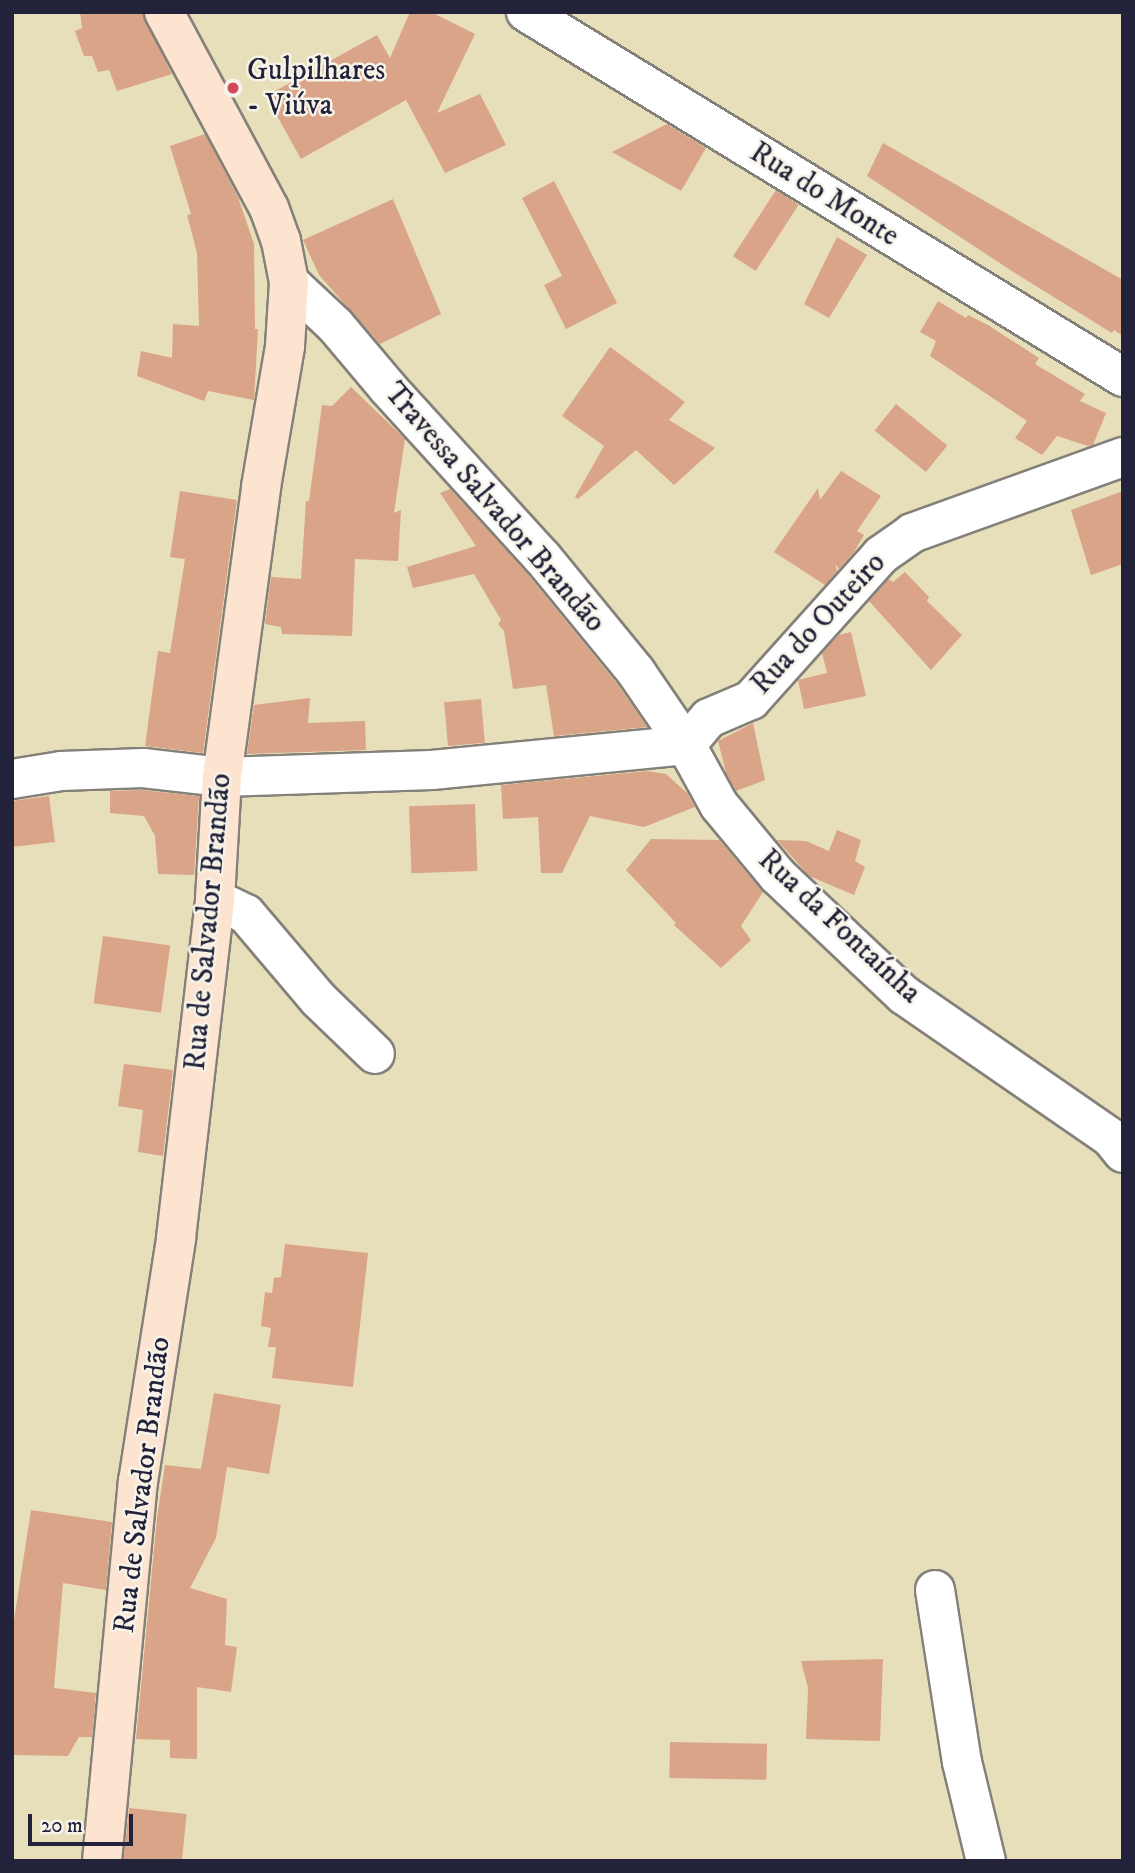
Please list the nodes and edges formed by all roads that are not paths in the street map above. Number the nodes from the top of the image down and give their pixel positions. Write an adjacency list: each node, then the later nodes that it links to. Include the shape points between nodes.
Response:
1 (164, 12): 3 (main road, Rua de Salvador Brandão, via 269,208)
2 (526, 12): 4 (street, Rua do Monte)
3 (289, 282): 6 (street, Travessa Salvador Brandão, via 335,325 542,557 636,672); 7 (main road, Rua de Salvador Brandão, via 285,345)
4 (1123, 377)
5 (1123, 457): 6 (street, Rua do Outeiro, via 912,533 881,555 751,700 709,718)
6 (686, 745): 7 (street, via 432,770); 11 (street, Rua da Fontaínha, via 719,805 778,876 904,995 1111,1138)
7 (222, 777): 8 (street, via 143,768 61,771); 9 (main road, Rua de Salvador Brandão)
8 (12, 779)
9 (215, 899): 10 (street, via 246,914 317,999); 13 (main road, Rua de Salvador Brandão, via 176,1238 138,1482)
10 (375, 1054)
11 (1123, 1153)
12 (935, 1590): 14 (street, via 962,1762)
13 (102, 1861)
14 (986, 1861)

